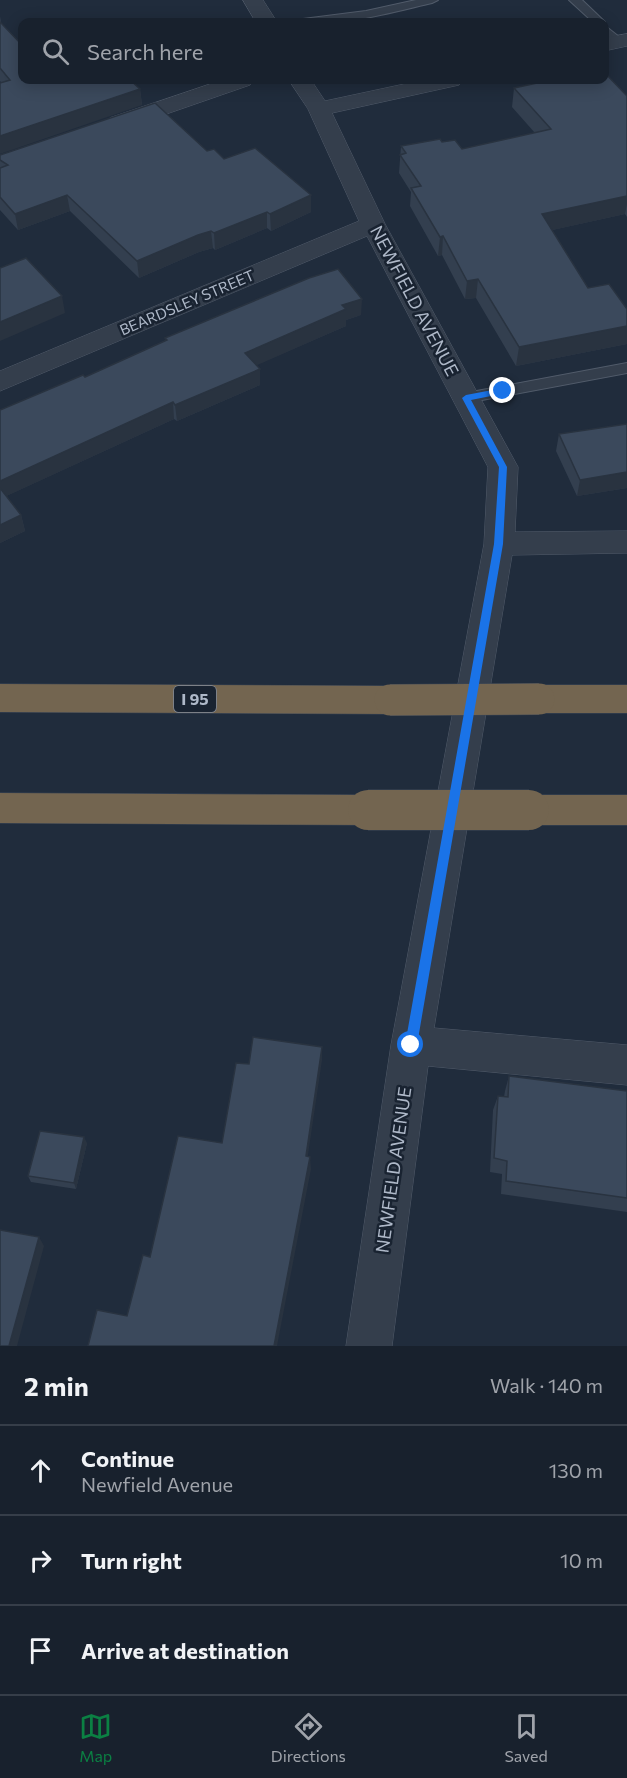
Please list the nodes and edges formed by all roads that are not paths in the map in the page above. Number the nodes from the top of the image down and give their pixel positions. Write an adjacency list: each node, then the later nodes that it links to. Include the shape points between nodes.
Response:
1 (253, 0): 4 (street)
2 (432, 0): 5 (lane)
3 (575, 0): 6 (lane)
4 (264, 18)
5 (334, 18)
6 (595, 18)
7 (231, 84): 11 (street)
8 (303, 84): 10 (street, NEWFIELD AVENUE)
9 (433, 84): 10 (street)
10 (319, 109): 12 (street, NEWFIELD AVENUE)
11 (99, 130)
12 (373, 224): 14 (street, BEARDSLEY STREET); 15 (street, NEWFIELD AVENUE)
13 (627, 368): 15 (lane)
14 (0, 382)
15 (466, 398): 17 (street, NEWFIELD AVENUE, via 503,467)
16 (627, 542): 17 (street)
17 (499, 544): 24 (street, NEWFIELD AVENUE)
18 (0, 698): 19 (highway, I 95, bridge)
19 (627, 699)
20 (0, 808): 21 (highway)
21 (239, 810): 22 (highway, bridge); 23 (highway)
22 (627, 810)
23 (0, 817)
24 (411, 1045): 25 (street); 26 (street, NEWFIELD AVENUE)
25 (627, 1065)
26 (369, 1346)

